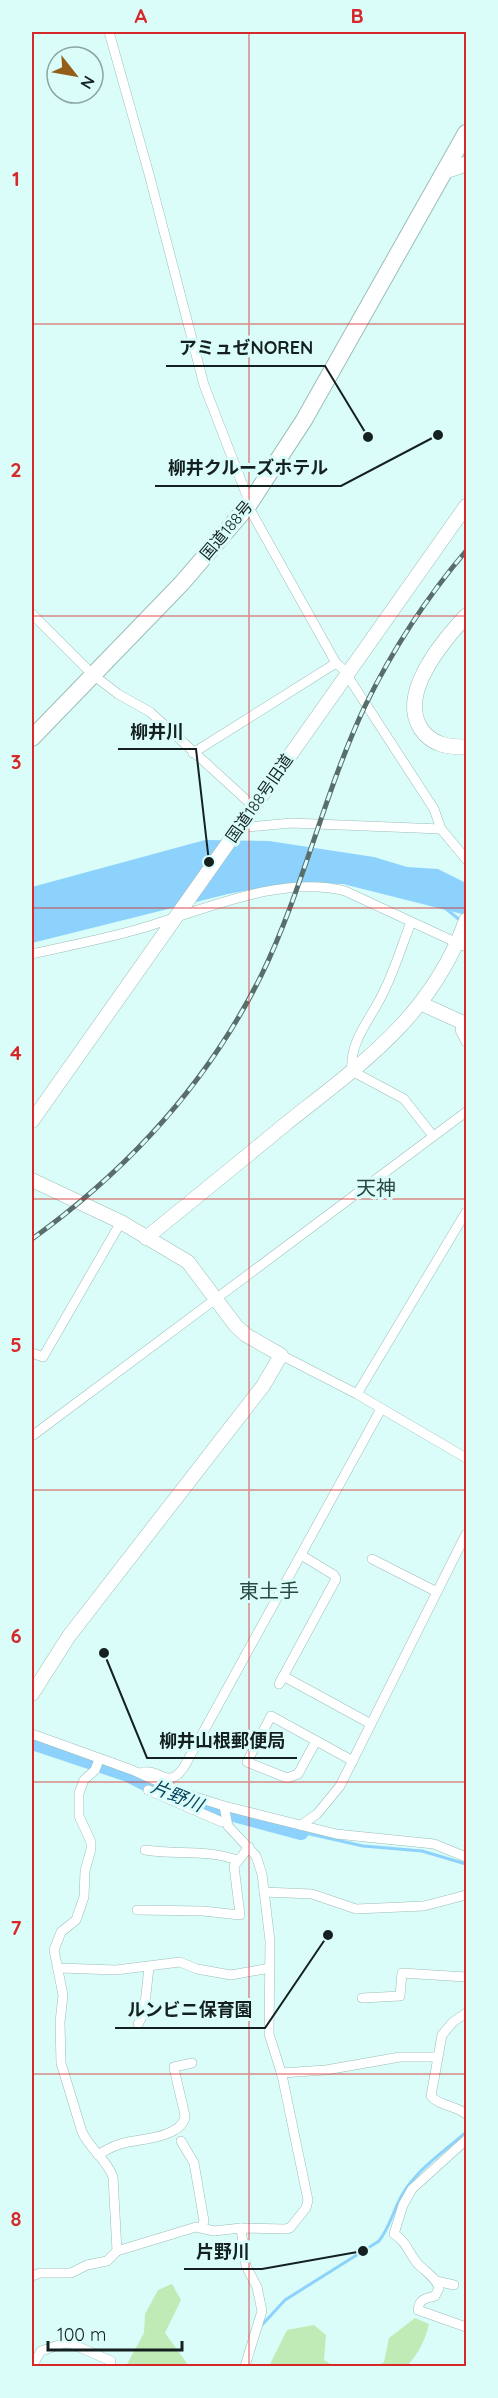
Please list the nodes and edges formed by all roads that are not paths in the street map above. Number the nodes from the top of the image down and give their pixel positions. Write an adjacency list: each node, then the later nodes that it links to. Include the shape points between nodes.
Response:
1 (109, 32): 5 (street, via 204,385)
2 (466, 133): 4 (highway, 国道188号)
3 (466, 164): 4 (main road)
4 (446, 171): 5 (highway, 国道188号, via 304,420)
5 (248, 506): 9 (street); 10 (highway, 国道188号, via 182,583)
6 (466, 506): 11 (street, 国道188号旧道)
7 (32, 614): 10 (street)
8 (466, 616): 13 (main road, via 440,649 415,691 413,704 414,718 430,740 443,746)
9 (336, 663): 11 (street); 14 (street)
10 (92, 674): 12 (highway, 国道188号); 14 (street, via 150,711)
11 (347, 675): 15 (street, 国道188号旧道); 16 (street, via 434,808)
12 (32, 738)
13 (466, 747)
14 (193, 753): 15 (street)
15 (253, 806): 17 (street, 国道188号旧道)
16 (441, 829): 17 (street, via 291,823); 18 (street)
17 (235, 831): 19 (street, 国道188号旧道)
18 (466, 859)
19 (179, 912): 21 (street, via 287,887 332,887); 23 (street, via 141,929); 29 (street, 国道188号旧道)
20 (466, 921): 22 (street)
21 (411, 922): 22 (street); 27 (street, via 384,992 354,1048)
22 (462, 945): 24 (street)
23 (32, 954)
24 (422, 1004): 25 (street); 27 (street, via 389,1040)
25 (464, 1023): 26 (street, via 460,1030)
26 (466, 1042)
27 (352, 1071): 30 (street, via 405,1099); 34 (street)
28 (466, 1112): 30 (street)
29 (32, 1121)
30 (433, 1136): 35 (street)
31 (32, 1180): 33 (street)
32 (465, 1216): 38 (street)
33 (121, 1222): 34 (street); 36 (street, via 43,1357)
34 (146, 1238): 35 (street, via 188,1262)
35 (215, 1299): 37 (street, via 246,1335); 40 (street)
36 (32, 1353)
37 (281, 1354): 38 (street); 46 (street, via 263,1386 69,1636)
38 (357, 1394): 39 (street)
39 (381, 1408): 41 (street); 43 (street)
40 (32, 1436)
41 (466, 1458)
42 (466, 1534): 45 (street)
43 (301, 1555): 47 (street, via 336,1579 281,1680); 52 (street, via 177,1777)
44 (372, 1559): 45 (street)
45 (437, 1592): 47 (street)
46 (32, 1695)
47 (371, 1724): 50 (street)
48 (32, 1734): 51 (street)
49 (316, 1741): 49 (street, via 271,1716 247,1762 287,1778 298,1774); 50 (street)
50 (353, 1761): 55 (street, via 329,1801)
51 (97, 1764): 52 (street); 64 (street, via 84,1780 80,1793 79,1816 91,1842 84,1898 76,1920 57,1939 54,1950)
52 (140, 1773): 54 (street)
53 (148, 1790): 54 (street, via 222,1822)
54 (224, 1814): 55 (street); 56 (street)
55 (301, 1825): 58 (street, via 354,1836 434,1844)
56 (249, 1847): 59 (street); 60 (street, via 260,1863)
57 (145, 1850): 59 (street, via 168,1854 205,1852)
58 (466, 1857)
59 (237, 1860): 62 (street, via 235,1887 240,1915)
60 (264, 1892): 61 (street, via 312,1894 356,1909 424,1906); 65 (street)
61 (466, 1895)
62 (137, 1910)
63 (149, 1967): 64 (street); 65 (street, via 180,1962 231,1975); 69 (street, via 144,2013)
64 (60, 1968): 76 (street, via 61,2063 82,2132)
65 (270, 1968): 72 (street, via 269,2034)
66 (466, 1977): 67 (street, via 402,1974 400,1996)
67 (362, 1998)
68 (466, 2013): 70 (street, via 447,2027)
69 (138, 2024)
70 (437, 2057): 72 (street, via 400,2057 326,2070); 73 (street, via 433,2099)
71 (192, 2063): 76 (street, via 174,2067 185,2115 181,2124 154,2139 127,2142)
72 (281, 2073): 78 (street, via 306,2187 306,2208 290,2228)
73 (466, 2114)
74 (466, 2140): 81 (street, via 412,2189 394,2234)
75 (181, 2141): 77 (street, via 194,2163)
76 (98, 2156): 79 (street, via 110,2167 113,2177)
77 (202, 2227): 78 (street, via 214,2231); 79 (street)
78 (242, 2228): 86 (street, via 246,2266 262,2311)
79 (117, 2251): 80 (street, via 107,2261 71,2273)
80 (32, 2276)
81 (436, 2280): 82 (street); 83 (street, via 439,2288 435,2296 425,2298 418,2304 418,2310)
82 (454, 2285)
83 (466, 2327)
84 (32, 2366): 85 (street, via 40,2350 65,2343 111,2361)
85 (110, 2367)
86 (245, 2367)

